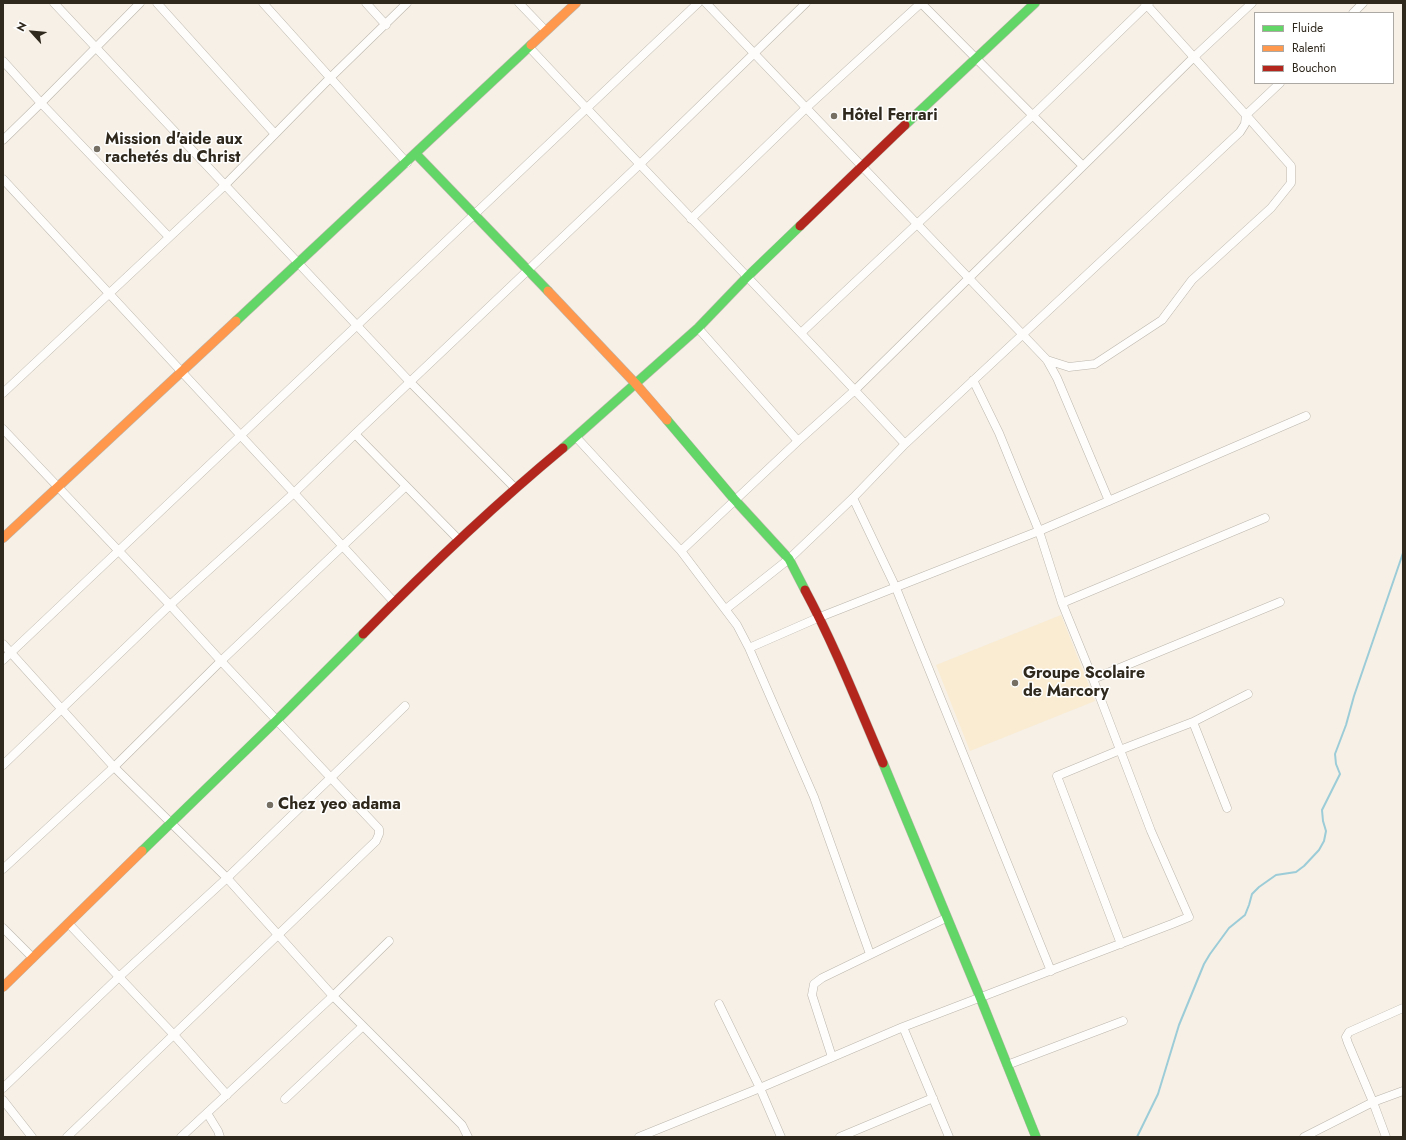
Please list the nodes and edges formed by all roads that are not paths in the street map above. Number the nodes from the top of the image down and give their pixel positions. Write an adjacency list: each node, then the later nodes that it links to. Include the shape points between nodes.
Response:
1 (54, 3): 21 (street)
2 (140, 3): 21 (street)
3 (157, 3): 33 (street)
4 (263, 3): 26 (street)
5 (366, 3): 18 (street)
6 (407, 3): 18 (street)
7 (519, 3): 19 (street)
8 (576, 3): 19 (street)
9 (698, 3): 30 (street)
10 (706, 3): 22 (street)
11 (806, 3): 22 (street)
12 (921, 3): 24 (street); 29 (street)
13 (1035, 3): 24 (street)
14 (1252, 3): 23 (street)
15 (1363, 3): 17 (street)
16 (1147, 4): 23 (street); 32 (street)
17 (1354, 12)
18 (386, 25): 26 (street)
19 (546, 30): 20 (street)
20 (529, 47): 30 (street); 35 (street)
21 (95, 48): 28 (street); 41 (street)
22 (755, 53): 29 (street); 37 (street)
23 (1194, 57): 31 (street); 38 (street)
24 (976, 59): 32 (street); 39 (street)
25 (3, 61): 28 (street)
26 (330, 78): 33 (street); 36 (street)
27 (1279, 84): 31 (street)
28 (41, 103): 34 (street); 45 (street)
29 (806, 108): 39 (street); 43 (street)
30 (586, 109): 37 (street); 42 (street)
31 (1246, 115): 54 (street, via 1245,124 1240,132); 55 (street, via 1291,166 1291,183 1271,208 1192,280 1162,320 1095,364 1069,367)
32 (1032, 116): 38 (street); 44 (street)
33 (275, 134): 41 (street)
34 (3, 140)
35 (416, 154): 36 (street); 42 (street)
36 (407, 163): 46 (street)
37 (639, 165): 43 (street); 47 (street)
38 (1083, 166): 49 (street)
39 (861, 167): 44 (street); 48 (street)
40 (3, 179): 50 (street)
41 (224, 186): 45 (street); 46 (street)
42 (475, 214): 47 (street); 51 (street)
43 (691, 219): 48 (street)
44 (917, 224): 49 (street); 53 (street)
45 (169, 237): 50 (street)
46 (298, 263): 51 (street); 56 (street)
47 (528, 270): 58 (street); 59 (street)
48 (747, 277): 52 (street); 53 (street)
49 (970, 279): 54 (street); 60 (street)
50 (108, 294): 56 (street); 61 (street)
51 (356, 325): 58 (street); 65 (street)
52 (698, 328): 59 (street); 67 (street)
53 (800, 333): 60 (street)
54 (1022, 335): 55 (street); 57 (street)
55 (1047, 360): 75 (street, via 1058,378)
56 (181, 371): 65 (street); 69 (street)
57 (973, 380): 68 (street); 77 (street, via 999,433)
58 (410, 382): 64 (street); 71 (street)
59 (635, 383): 66 (street); 74 (street)
60 (855, 390): 67 (street); 68 (street)
61 (3, 393)
62 (1306, 416): 75 (street)
63 (3, 429): 69 (street)
64 (355, 434): 70 (street); 72 (street)
65 (240, 435): 72 (street); 81 (street)
66 (576, 437): 71 (street); 82 (street)
67 (798, 441): 74 (street)
68 (905, 444): 73 (street)
69 (58, 486): 78 (street); 81 (street)
70 (406, 486): 79 (street); 80 (street)
71 (515, 488): 79 (street)
72 (294, 493): 80 (street); 88 (street)
73 (853, 498): 83 (street); 84 (street)
74 (734, 499): 82 (street); 83 (street)
75 (1109, 501): 77 (street)
76 (1265, 518): 87 (street)
77 (1039, 531): 84 (street); 87 (street)
78 (3, 538)
79 (459, 540): 85 (street)
80 (343, 547): 85 (street); 95 (street)
81 (119, 551): 88 (street); 93 (street)
82 (681, 551): 89 (street)
83 (789, 559): 89 (street); 90 (street)
84 (896, 588): 90 (street); 118 (street)
85 (394, 602): 100 (street)
86 (1280, 602): 96 (street)
87 (1062, 603): 96 (street)
88 (170, 605): 95 (street); 99 (street)
89 (726, 609): 92 (street)
90 (820, 617): 92 (street); 110 (street)
91 (3, 644): 93 (street)
92 (749, 648): 116 (street, via 814,797)
93 (12, 652): 94 (street); 99 (street)
94 (3, 660)
95 (221, 661): 100 (street); 104 (street)
96 (1094, 679): 102 (street)
97 (1248, 694): 101 (street)
98 (405, 706): 105 (street)
99 (62, 708): 103 (street); 104 (street)
100 (277, 720): 105 (street); 107 (street)
101 (1193, 722): 102 (street); 106 (street)
102 (1120, 750): 115 (street, via 1057,776); 115 (street, via 1151,831 1189,917)
103 (3, 765)
104 (114, 767): 107 (street); 108 (street)
105 (330, 777): 109 (street); 113 (street, via 379,829 379,834 376,840)
106 (1227, 808)
107 (171, 824): 109 (street); 111 (street)
108 (3, 869)
109 (227, 878): 113 (street); 119 (street)
110 (946, 918): 116 (street); 122 (street)
111 (69, 924): 117 (street); 119 (street)
112 (3, 928): 117 (street)
113 (278, 935): 121 (street); 128 (street)
114 (389, 941): 121 (street)
115 (1121, 944): 118 (street)
116 (870, 954): 129 (street, via 814,984 812,995)
117 (33, 958): 120 (street)
118 (1051, 970): 122 (street)
119 (119, 977): 128 (street); 131 (street)
120 (3, 987)
121 (333, 996): 126 (street); 134 (street)
122 (980, 997): 127 (street); 130 (street)
123 (719, 1004): 132 (street)
124 (1403, 1008): 138 (street, via 1349,1032 1346,1037)
125 (1123, 1021): 130 (street)
126 (363, 1026): 136 (street); 144 (street, via 462,1126)
127 (903, 1027): 129 (street); 135 (street)
128 (174, 1035): 134 (street); 141 (street)
129 (832, 1057): 132 (street)
130 (1007, 1065): 149 (street)
131 (3, 1088)
132 (760, 1088): 145 (street); 146 (street)
133 (1403, 1091): 138 (street)
134 (226, 1095): 139 (street)
135 (933, 1098): 147 (street); 148 (street)
136 (285, 1099)
137 (3, 1100): 140 (street)
138 (1373, 1102): 150 (street); 151 (street)
139 (206, 1113): 142 (street); 143 (street)
140 (32, 1137)
141 (67, 1137)
142 (181, 1137)
143 (220, 1137)
144 (468, 1137)
145 (639, 1137)
146 (781, 1137)
147 (840, 1137)
148 (949, 1137)
149 (1036, 1137)
150 (1304, 1137)
151 (1386, 1137)

